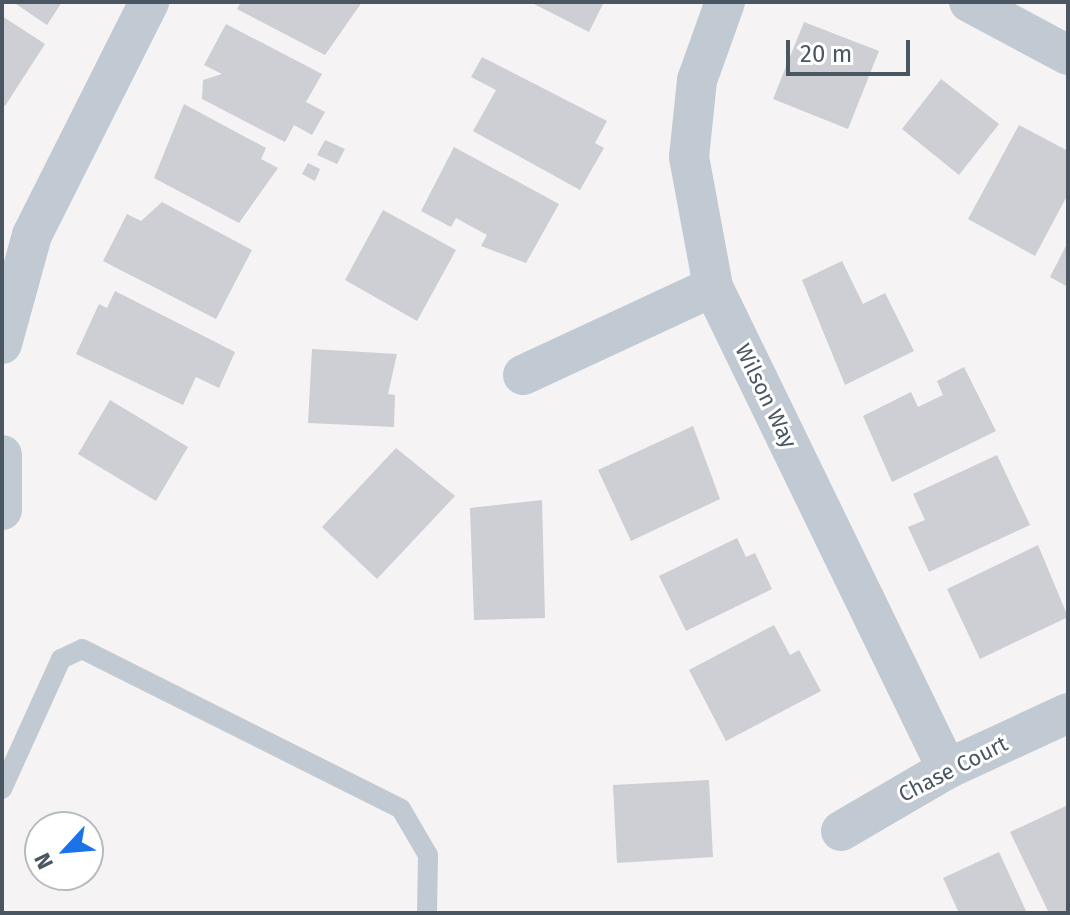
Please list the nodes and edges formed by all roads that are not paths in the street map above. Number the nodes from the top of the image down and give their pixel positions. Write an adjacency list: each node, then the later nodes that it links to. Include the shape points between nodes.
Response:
1 (149, 2): 6 (street, via 32,235)
2 (725, 2): 5 (street, Wilson Way, via 697,80 689,157)
3 (969, 2): 4 (street)
4 (1068, 55)
5 (713, 287): 7 (street); 11 (street, Wilson Way)
6 (2, 344)
7 (523, 375)
8 (2, 455): 9 (street)
9 (2, 510)
10 (1068, 713): 11 (street, Chase Court)
11 (947, 769): 13 (street, Chase Court)
12 (2, 789): 14 (lane, via 61,659 82,649 401,809 428,855)
13 (841, 831)
14 (434, 910)

